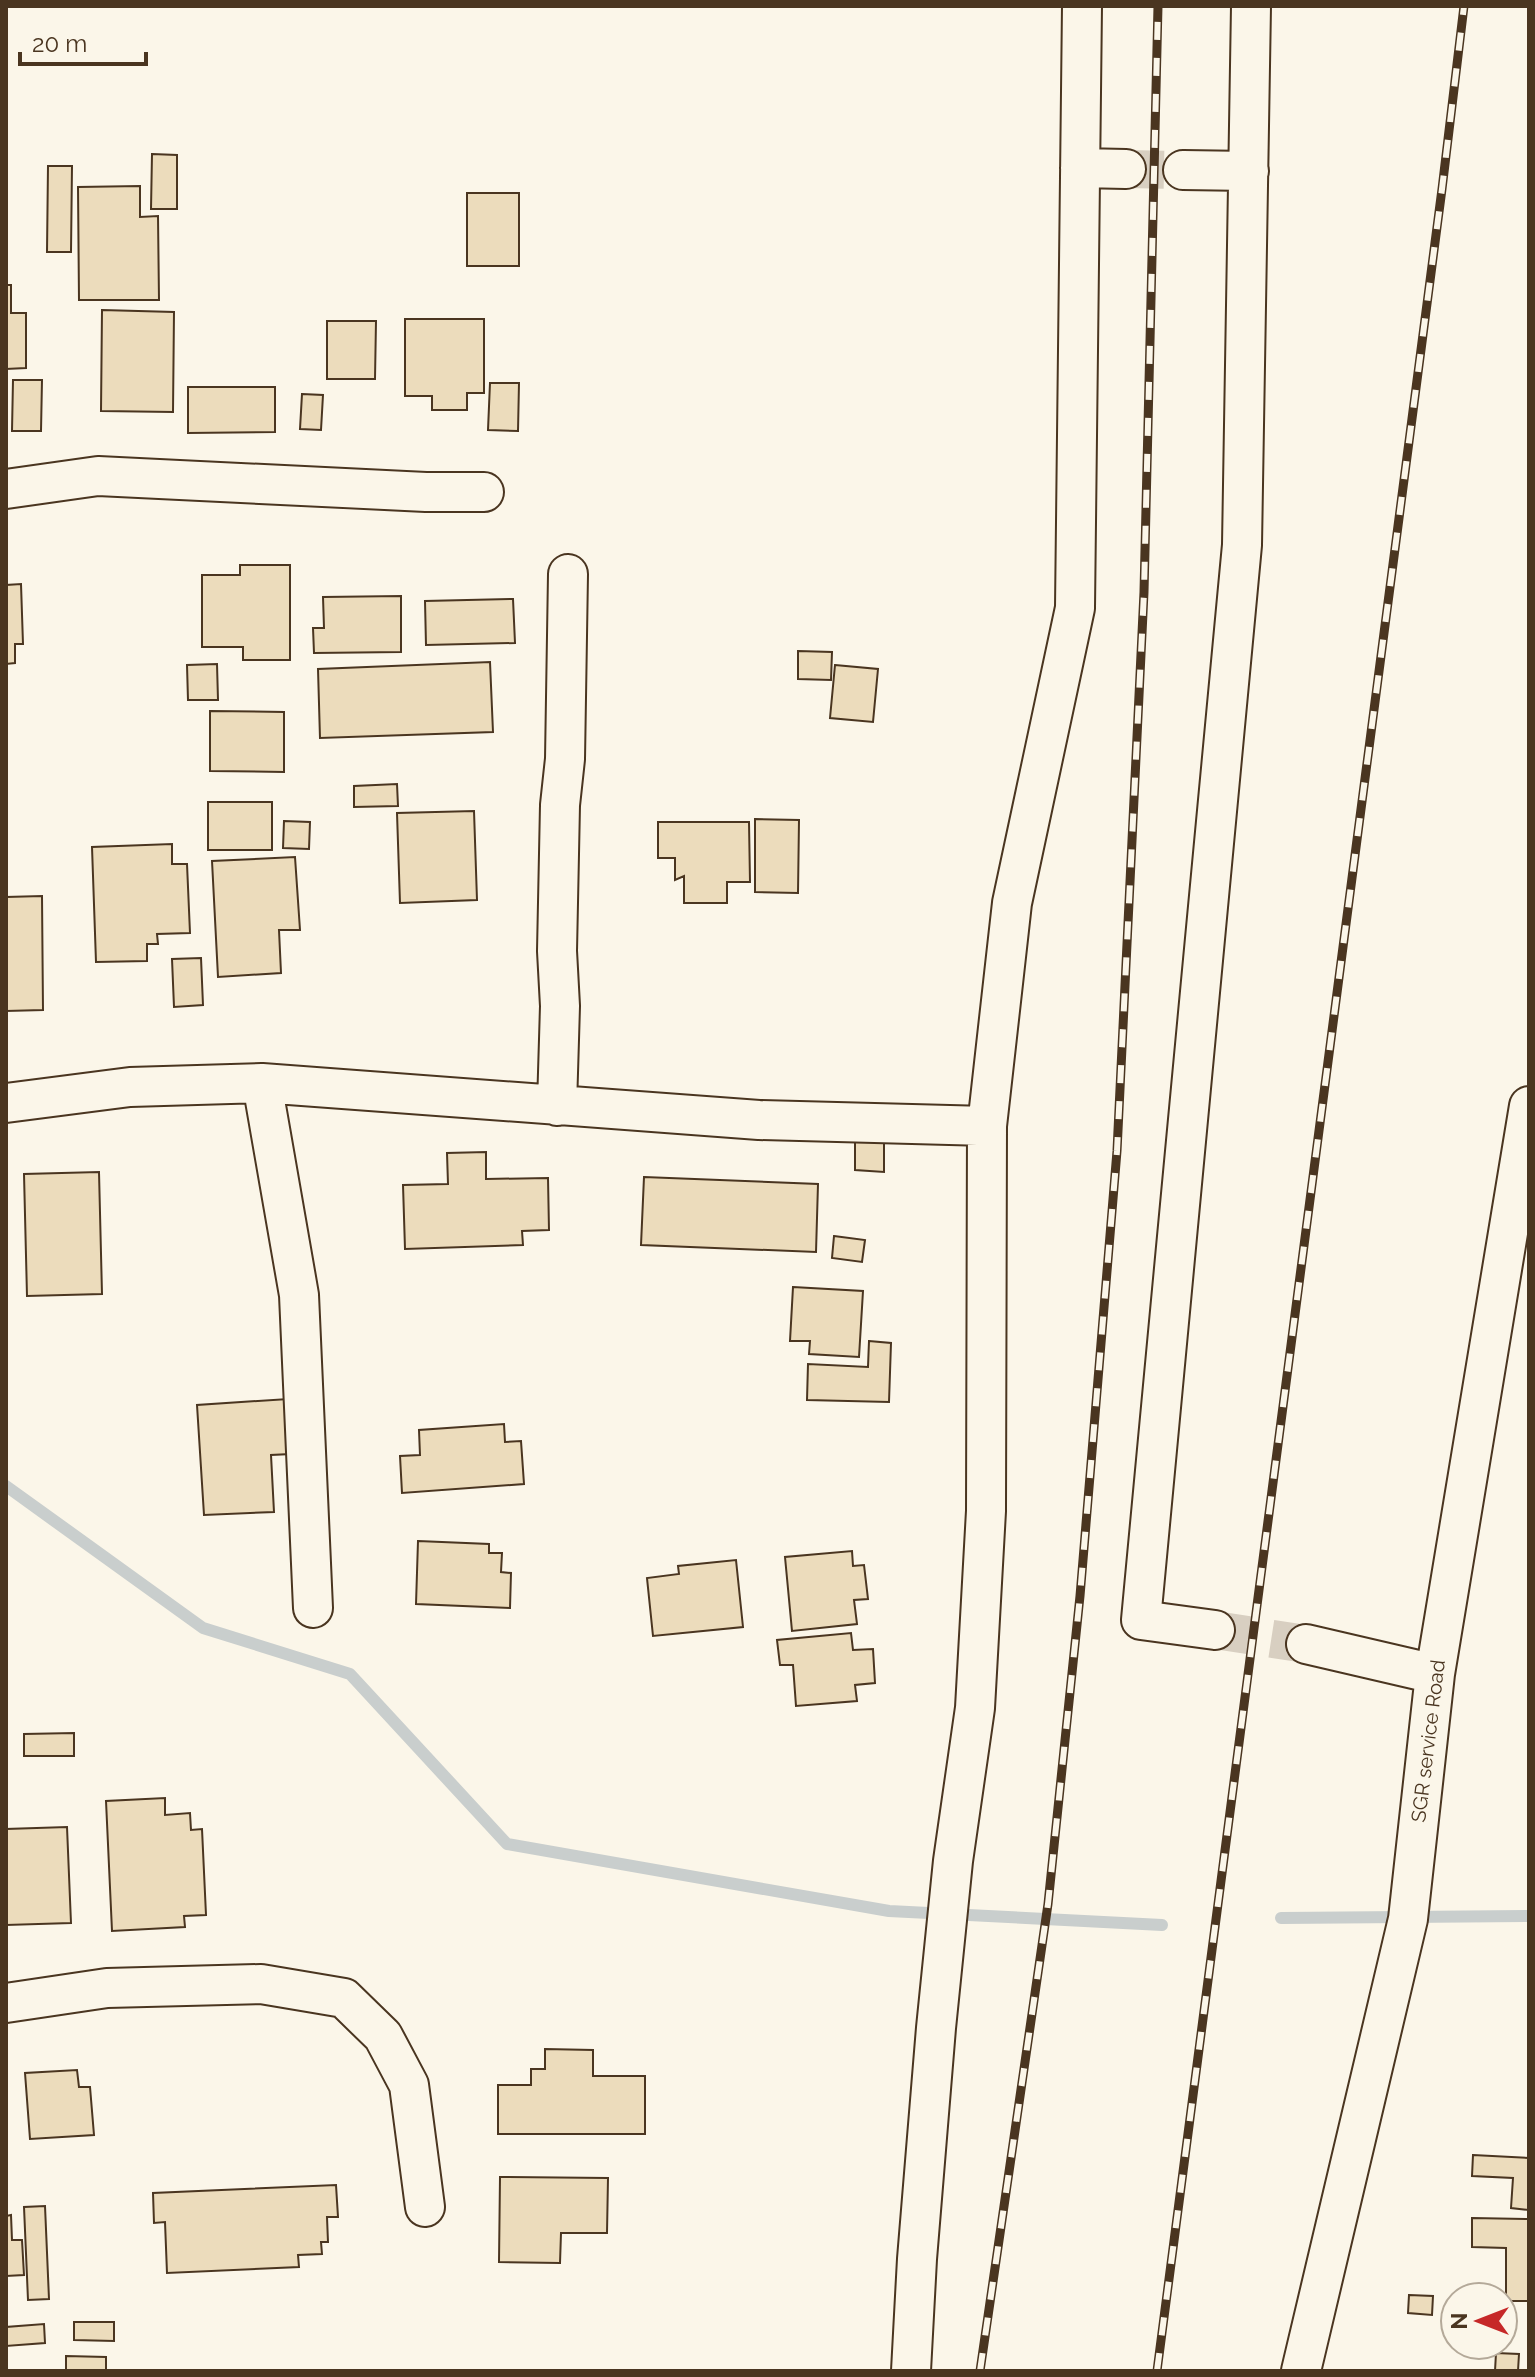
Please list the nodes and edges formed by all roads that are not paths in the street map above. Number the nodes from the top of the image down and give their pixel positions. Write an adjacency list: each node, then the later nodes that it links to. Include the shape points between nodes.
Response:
1 (1082, 6): 3 (street)
2 (1251, 6): 6 (street)
3 (1080, 168): 4 (street); 14 (street, via 1075,608 1012,903)
4 (1126, 169)
5 (1183, 170): 6 (street)
6 (1249, 171): 16 (street, via 1242,545 1141,1620)
7 (6, 489): 8 (street, via 98,476)
8 (484, 492)
9 (568, 574): 12 (street)
10 (262, 1083): 11 (street, via 130,1087); 12 (street); 15 (street, via 299,1295)
11 (6, 1103)
12 (557, 1106): 14 (street, via 759,1120)
13 (1529, 1106): 18 (street, SGR service Road)
14 (987, 1126): 21 (street, via 986,1511 975,1708 936,2028)
15 (313, 1608)
16 (1215, 1630)
17 (1306, 1644): 18 (street)
18 (1435, 1674): 22 (street, SGR service Road, via 1408,1919)
19 (6, 2003): 20 (street, via 107,1988 261,1984 344,1998 383,2036 409,2085)
20 (425, 2207)
21 (911, 2371)
22 (1301, 2371)

